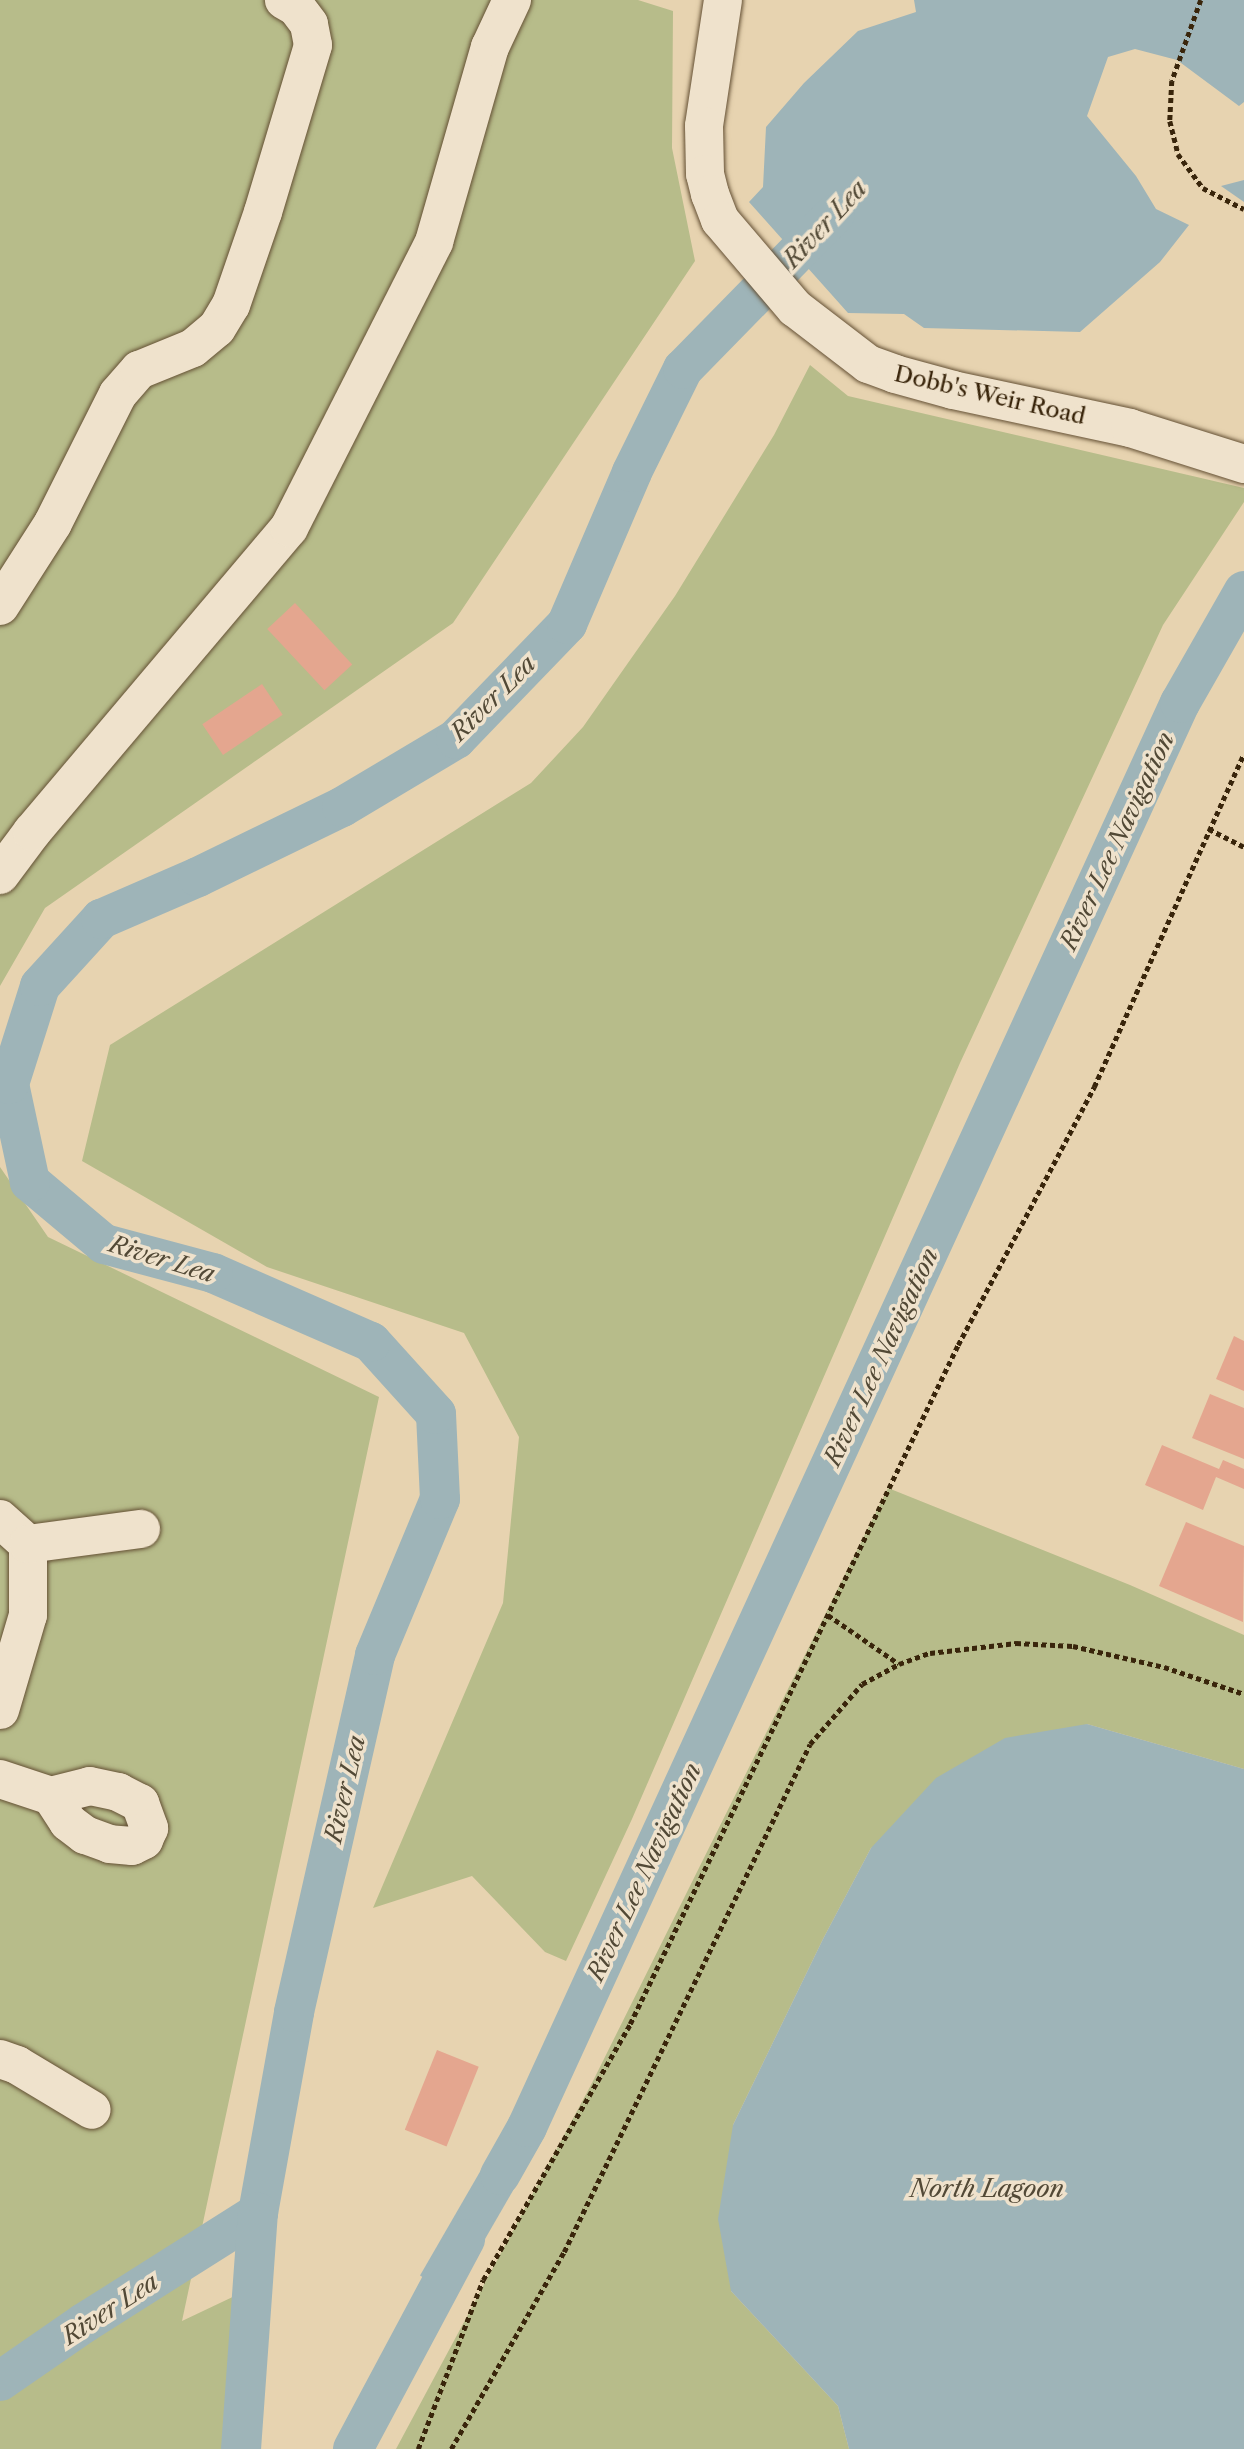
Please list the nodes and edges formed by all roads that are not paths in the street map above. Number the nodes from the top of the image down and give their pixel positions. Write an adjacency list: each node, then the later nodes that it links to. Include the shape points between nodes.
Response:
1 (284, 0): 5 (street, via 309,24 313,45 231,305 216,328 193,348 139,370 118,394 53,523)
2 (512, 0): 6 (street, via 490,47 434,242 289,528)
3 (723, 0): 4 (street, Dobb's Weir Road, via 704,126 705,174 720,220 794,309 868,363 895,374 1130,428)
4 (1244, 464)
5 (0, 606)
6 (0, 875)
7 (0, 1520): 9 (street)
8 (141, 1529): 9 (street)
9 (28, 1544): 10 (street, via 28,1615)
10 (0, 1710)
11 (0, 1779): 12 (street)
12 (51, 1796)
13 (0, 2059): 14 (street)
14 (92, 2110)

